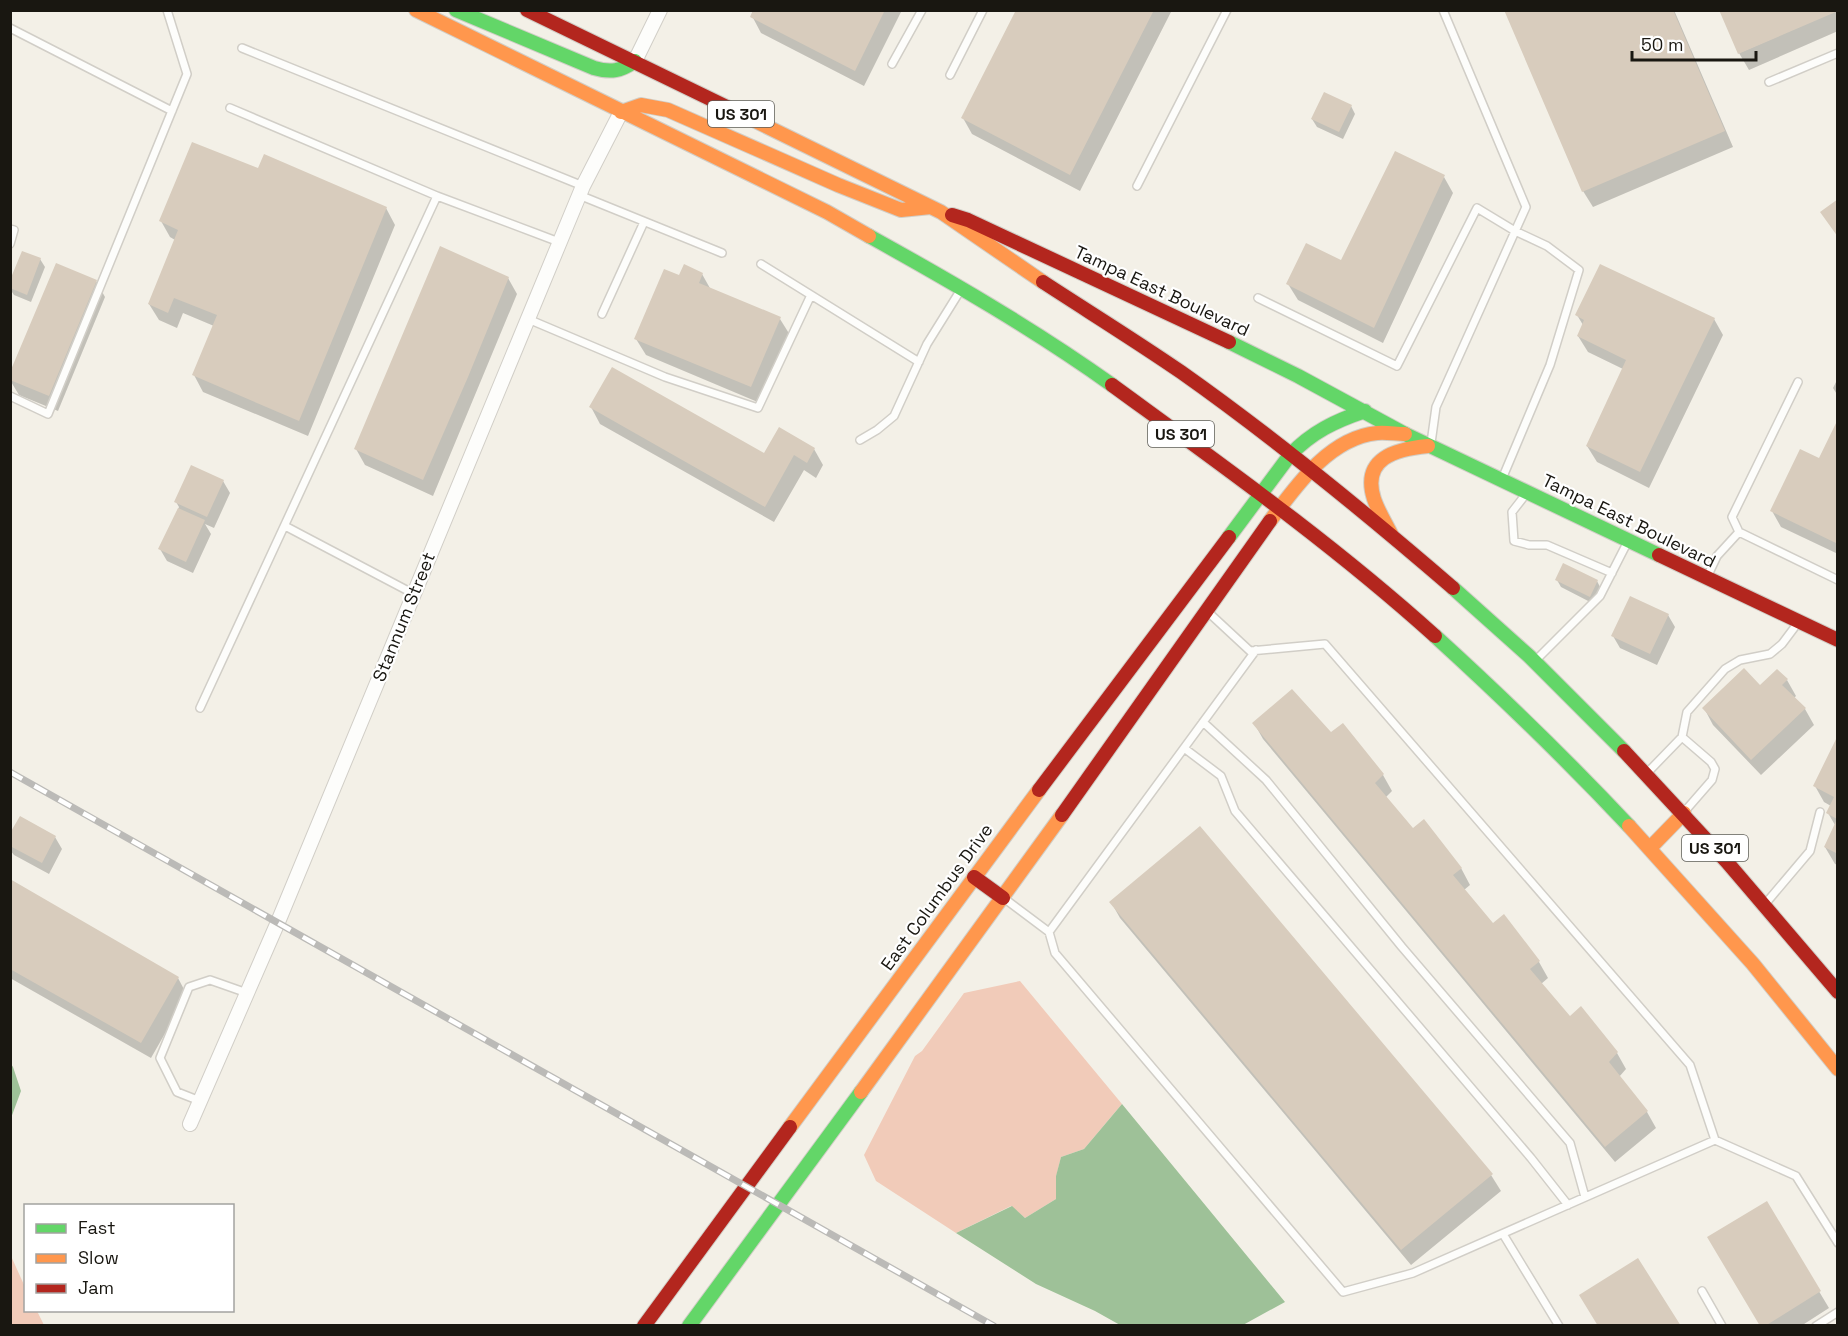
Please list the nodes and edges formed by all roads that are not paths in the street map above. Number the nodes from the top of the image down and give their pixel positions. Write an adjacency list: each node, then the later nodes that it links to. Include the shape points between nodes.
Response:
1 (167, 10): 18 (lane, via 187,74)
2 (416, 10): 19 (main road, US 301)
3 (456, 10): 13 (main road, via 587,66 615,72)
4 (527, 10): 13 (main road, US 301)
5 (660, 10): 13 (street)
6 (922, 10): 14 (lane)
7 (983, 10): 15 (lane)
8 (1227, 10): 20 (lane)
9 (1443, 10): 26 (lane, via 1526,207)
10 (10, 28): 18 (lane)
11 (242, 48): 21 (lane)
12 (1838, 52): 16 (lane)
13 (635, 61): 23 (main road, US 301)
14 (892, 64)
15 (950, 75)
16 (1770, 82)
17 (230, 108): 22 (lane)
18 (172, 111): 38 (lane, via 48,414)
19 (621, 112): 21 (street, Stannum Street); 23 (main road, via 640,105 668,110 900,210); 31 (main road, US 301, via 827,212)
20 (1137, 186)
21 (581, 191): 24 (lane); 27 (street, Stannum Street)
22 (437, 196): 27 (lane); 49 (lane)
23 (936, 209): 39 (main road, Tampa East Boulevard, via 968,220 1191,324); 43 (main road, US 301, via 1212,395)
24 (644, 222): 29 (lane); 34 (lane)
25 (10, 229): 28 (lane, via 14,231)
26 (1515, 231): 33 (lane, via 1477,208 1397,366); 42 (lane, via 1436,407); 45 (lane, via 1547,246 1579,270 1550,365)
27 (560, 242): 35 (street, Stannum Street)
28 (10, 244)
29 (722, 253)
30 (761, 264): 32 (lane)
31 (962, 289): 36 (lane); 47 (main road, US 301, via 1078,361)
32 (811, 295): 35 (lane, via 758,408 665,377); 36 (lane)
33 (1258, 298)
34 (602, 314)
35 (528, 319): 56 (street, Stannum Street)
36 (919, 362): 41 (lane, via 894,416)
37 (1798, 382): 50 (lane, via 1732,517)
38 (10, 396)
39 (1365, 411): 40 (main road, Tampa East Boulevard); 43 (main road, via 1325,426)
40 (1405, 434): 42 (main road, Tampa East Boulevard); 44 (main road, Tampa East Boulevard, via 1375,433 1350,440)
41 (860, 440)
42 (1431, 446): 45 (main road, Tampa East Boulevard); 51 (main road, via 1387,454 1377,464 1373,495)
43 (1290, 455): 44 (main road, US 301); 47 (main road, East Columbus Drive)
44 (1310, 471): 48 (main road, Tampa East Boulevard); 51 (main road, US 301)
45 (1502, 480): 46 (main road, Tampa East Boulevard)
46 (1527, 492): 52 (main road, Tampa East Boulevard); 53 (lane, via 1512,512 1514,541 1529,546 1547,545)
47 (1261, 493): 48 (main road, US 301); 70 (main road, East Columbus Drive)
48 (1281, 508): 57 (main road); 69 (main road, US 301, via 1384,591 1494,690)
49 (285, 526): 56 (lane); 62 (lane)
50 (1739, 532): 54 (lane, via 1717,556); 55 (lane)
51 (1391, 534): 61 (main road, US 301)
52 (1628, 540): 53 (lane); 54 (main road, Tampa East Boulevard)
53 (1612, 573): 61 (lane, via 1600,596)
54 (1706, 577): 58 (main road, Tampa East Boulevard)
55 (1838, 580)
56 (414, 594): 75 (street, Stannum Street)
57 (1207, 611): 60 (lane, via 1250,651); 71 (main road)
58 (1799, 622): 59 (main road, Tampa East Boulevard); 64 (lane, via 1770,654 1740,660 1725,669 1687,712)
59 (1838, 640)
60 (1256, 650): 63 (lane); 79 (lane, via 1325,644 1690,1065)
61 (1534, 662): 66 (main road, US 301)
62 (200, 708)
63 (1203, 722): 65 (lane); 80 (lane, via 1266,780 1570,1143)
64 (1682, 737): 66 (lane); 68 (lane, via 1715,769 1712,780)
65 (1184, 748): 73 (lane); 81 (lane, via 1221,776 1235,811)
66 (1646, 774): 68 (main road, US 301)
67 (1820, 812): 72 (lane, via 1810,851)
68 (1684, 813): 69 (main road); 72 (main road, US 301)
69 (1650, 848): 76 (main road, US 301, via 1753,964)
70 (974, 877): 71 (main road); 86 (main road, East Columbus Drive)
71 (1003, 898): 73 (lane); 87 (main road)
72 (1765, 905): 74 (main road, US 301)
73 (1049, 932): 82 (lane, via 1055,953 1343,1292 1413,1273)
74 (1837, 990)
75 (247, 993): 77 (street, Stannum Street); 77 (lane, via 210,980 189,987 160,1058 177,1092)
76 (1838, 1069)
77 (200, 1101): 78 (street, Stannum Street)
78 (190, 1124)
79 (1715, 1140): 80 (lane); 83 (lane, via 1796,1176)
80 (1585, 1197): 81 (lane)
81 (1568, 1205): 82 (lane)
82 (1503, 1234): 88 (lane)
83 (1838, 1243)
84 (1702, 1291): 89 (lane)
85 (1838, 1312): 90 (lane)
86 (644, 1326)
87 (689, 1326)
88 (1559, 1326)
89 (1722, 1326)
90 (1816, 1326)

